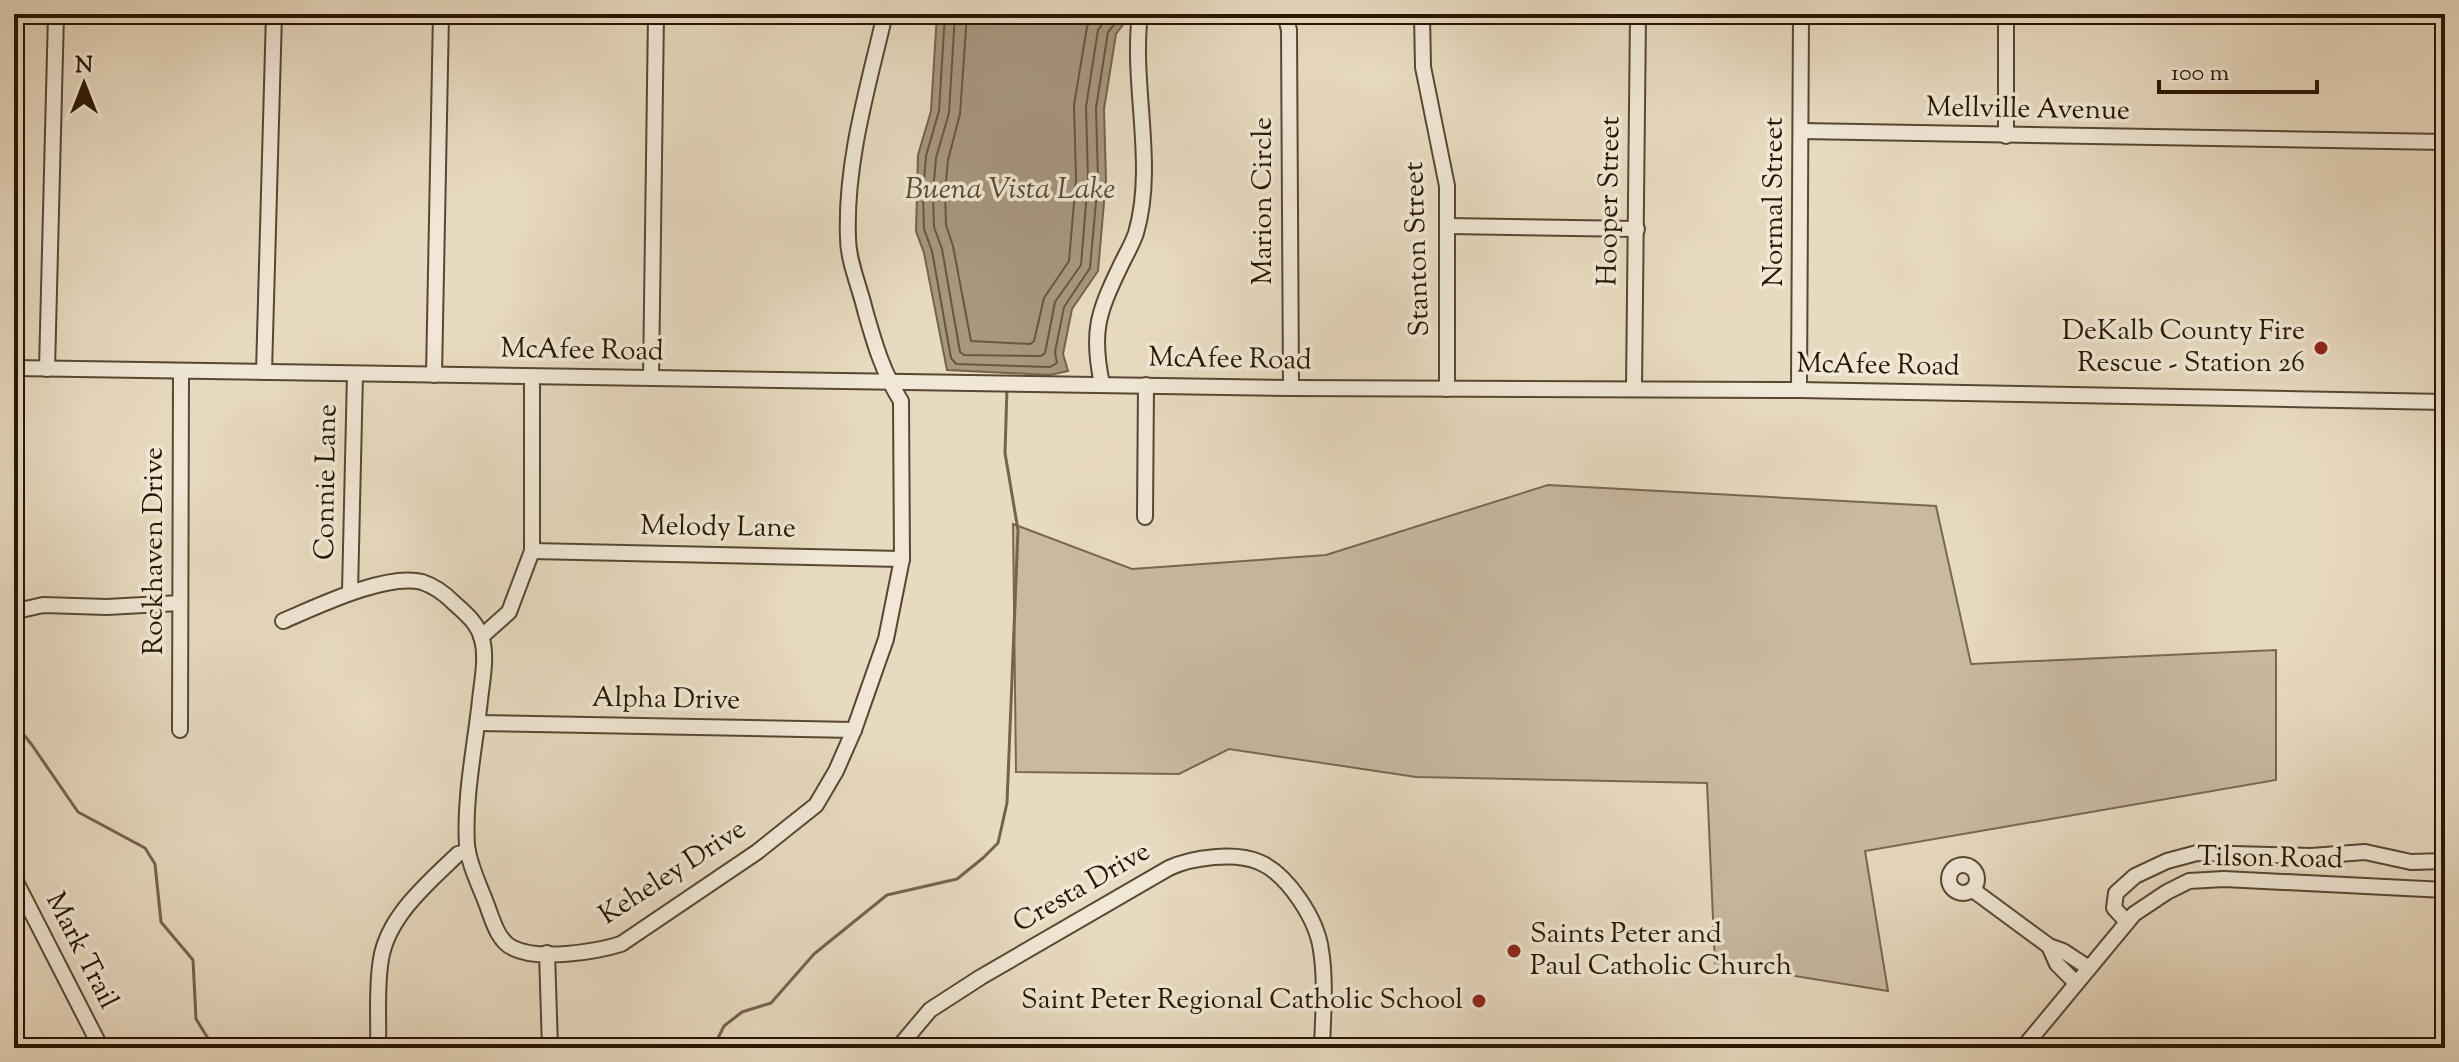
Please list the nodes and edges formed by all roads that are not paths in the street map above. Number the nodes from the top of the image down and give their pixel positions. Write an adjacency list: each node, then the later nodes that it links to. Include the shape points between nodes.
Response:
1 (56, 14): 18 (street)
2 (274, 14): 20 (street)
3 (441, 14): 22 (street)
4 (656, 14): 24 (street)
5 (885, 14): 25 (street, Keheley Drive, via 849,189 847,242)
6 (1140, 14): 26 (street, via 1143,183 1135,235 1098,318 1096,355)
7 (1285, 14): 28 (street, Marion Circle)
8 (1422, 14): 15 (street, Stanton Street, via 1423,67 1447,186)
9 (1638, 14): 16 (street, Hooper Street)
10 (1801, 14): 12 (street, Normal Street)
11 (2006, 14): 13 (street)
12 (1801, 131): 13 (street, Mellville Avenue); 31 (street, Normal Street)
13 (2006, 136): 14 (street, Mellville Avenue)
14 (2445, 142)
15 (1449, 226): 16 (street); 29 (street, Stanton Street)
16 (1637, 229): 30 (street, Hooper Street)
17 (14, 368): 18 (street, McAfee Road)
18 (47, 369): 19 (street, McAfee Road)
19 (181, 372): 20 (street, McAfee Road); 37 (street, Rockhaven Drive)
20 (264, 372): 21 (street, McAfee Road)
21 (355, 374): 22 (street, McAfee Road); 36 (street, Connie Lane)
22 (434, 375): 23 (street, McAfee Road)
23 (532, 377): 24 (street, McAfee Road); 34 (street)
24 (651, 378): 25 (street, McAfee Road)
25 (889, 383): 26 (street, McAfee Road); 35 (street, Keheley Drive, via 901,401 903,422)
26 (1102, 384): 27 (street, McAfee Road)
27 (1146, 385): 28 (street, McAfee Road); 33 (street)
28 (1291, 388): 29 (street, McAfee Road)
29 (1447, 389): 30 (street, McAfee Road)
30 (1634, 389): 31 (street, McAfee Road)
31 (1799, 390): 32 (street, McAfee Road)
32 (2445, 402)
33 (1145, 517)
34 (532, 551): 35 (street, Melody Lane); 40 (street, via 509,612)
35 (902, 559): 43 (street, Keheley Drive, via 886,639)
36 (350, 592): 39 (street); 40 (street, via 419,581 470,616)
37 (180, 603): 38 (street, via 43,605); 42 (street, Rockhaven Drive)
38 (14, 616)
39 (283, 621)
40 (481, 637): 41 (street, Keheley Drive, via 484,669)
41 (478, 723): 43 (street, Alpha Drive); 44 (street, Keheley Drive)
42 (180, 730)
43 (854, 730): 51 (street, Keheley Drive, via 816,805 757,852 621,944 584,953)
44 (468, 851): 51 (street, Keheley Drive, via 506,943); 55 (street, via 458,854 414,897 385,943)
45 (2445, 861): 49 (street, via 2411,862 2365,852 2197,853 2135,876 2116,893 2114,908)
46 (14, 878): 54 (street, Mark Trail)
47 (1973, 890): 50 (street)
48 (2445, 890): 49 (street, Tilson Road, via 2189,881)
49 (2127, 922): 52 (street, Tilson Road)
50 (2049, 946): 52 (street); 53 (street, via 2057,964)
51 (547, 953): 56 (street)
52 (2089, 968): 53 (street, Tilson Road)
53 (2076, 983): 59 (street, Tilson Road)
54 (101, 1048)
55 (378, 1048)
56 (550, 1048)
57 (898, 1048): 58 (street, Cresta Drive, via 930,1010 981,977 1169,868 1222,858 1248,858 1269,867 1301,901 1314,925 1321,951)
58 (1322, 1048)
59 (2023, 1048)

